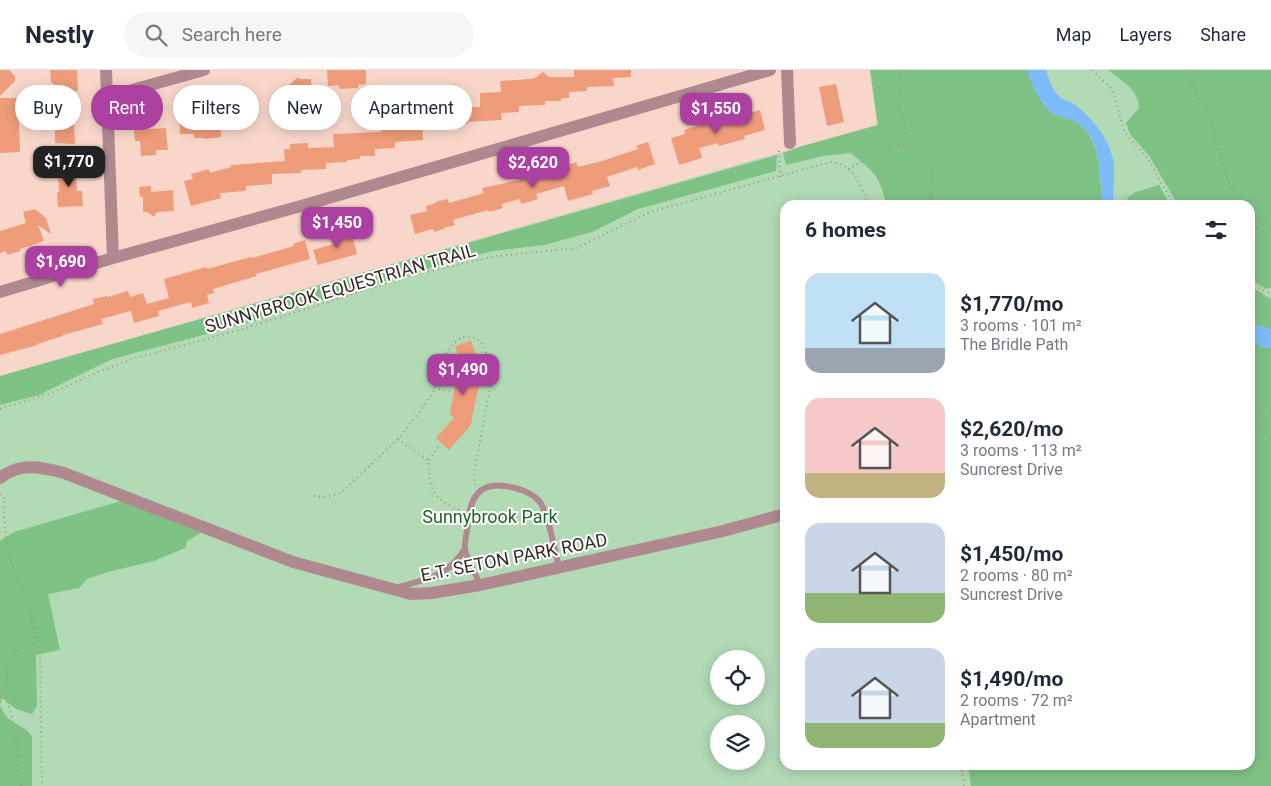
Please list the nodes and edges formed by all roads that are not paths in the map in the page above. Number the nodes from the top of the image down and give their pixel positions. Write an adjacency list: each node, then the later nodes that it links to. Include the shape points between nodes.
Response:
1 (106, 70): 5 (street)
2 (204, 70): 6 (street)
3 (770, 70): 9 (street)
4 (787, 70): 8 (street)
5 (107, 85)
6 (150, 85)
7 (108, 130): 9 (street)
8 (785, 144)
9 (113, 258): 10 (street)
10 (0, 292)
11 (0, 478): 16 (street, E.T. SETON PARK ROAD, via 7,472 24,467 64,473 293,562)
12 (780, 515): 14 (street, E.T. SETON PARK ROAD)
13 (465, 549): 14 (lane, via 468,513 476,495 486,487 512,487 540,502); 15 (lane); 16 (lane, via 451,568 441,574)
14 (558, 567): 15 (street, E.T. SETON PARK ROAD)
15 (480, 585): 16 (street, E.T. SETON PARK ROAD, via 411,594)
16 (392, 589)

